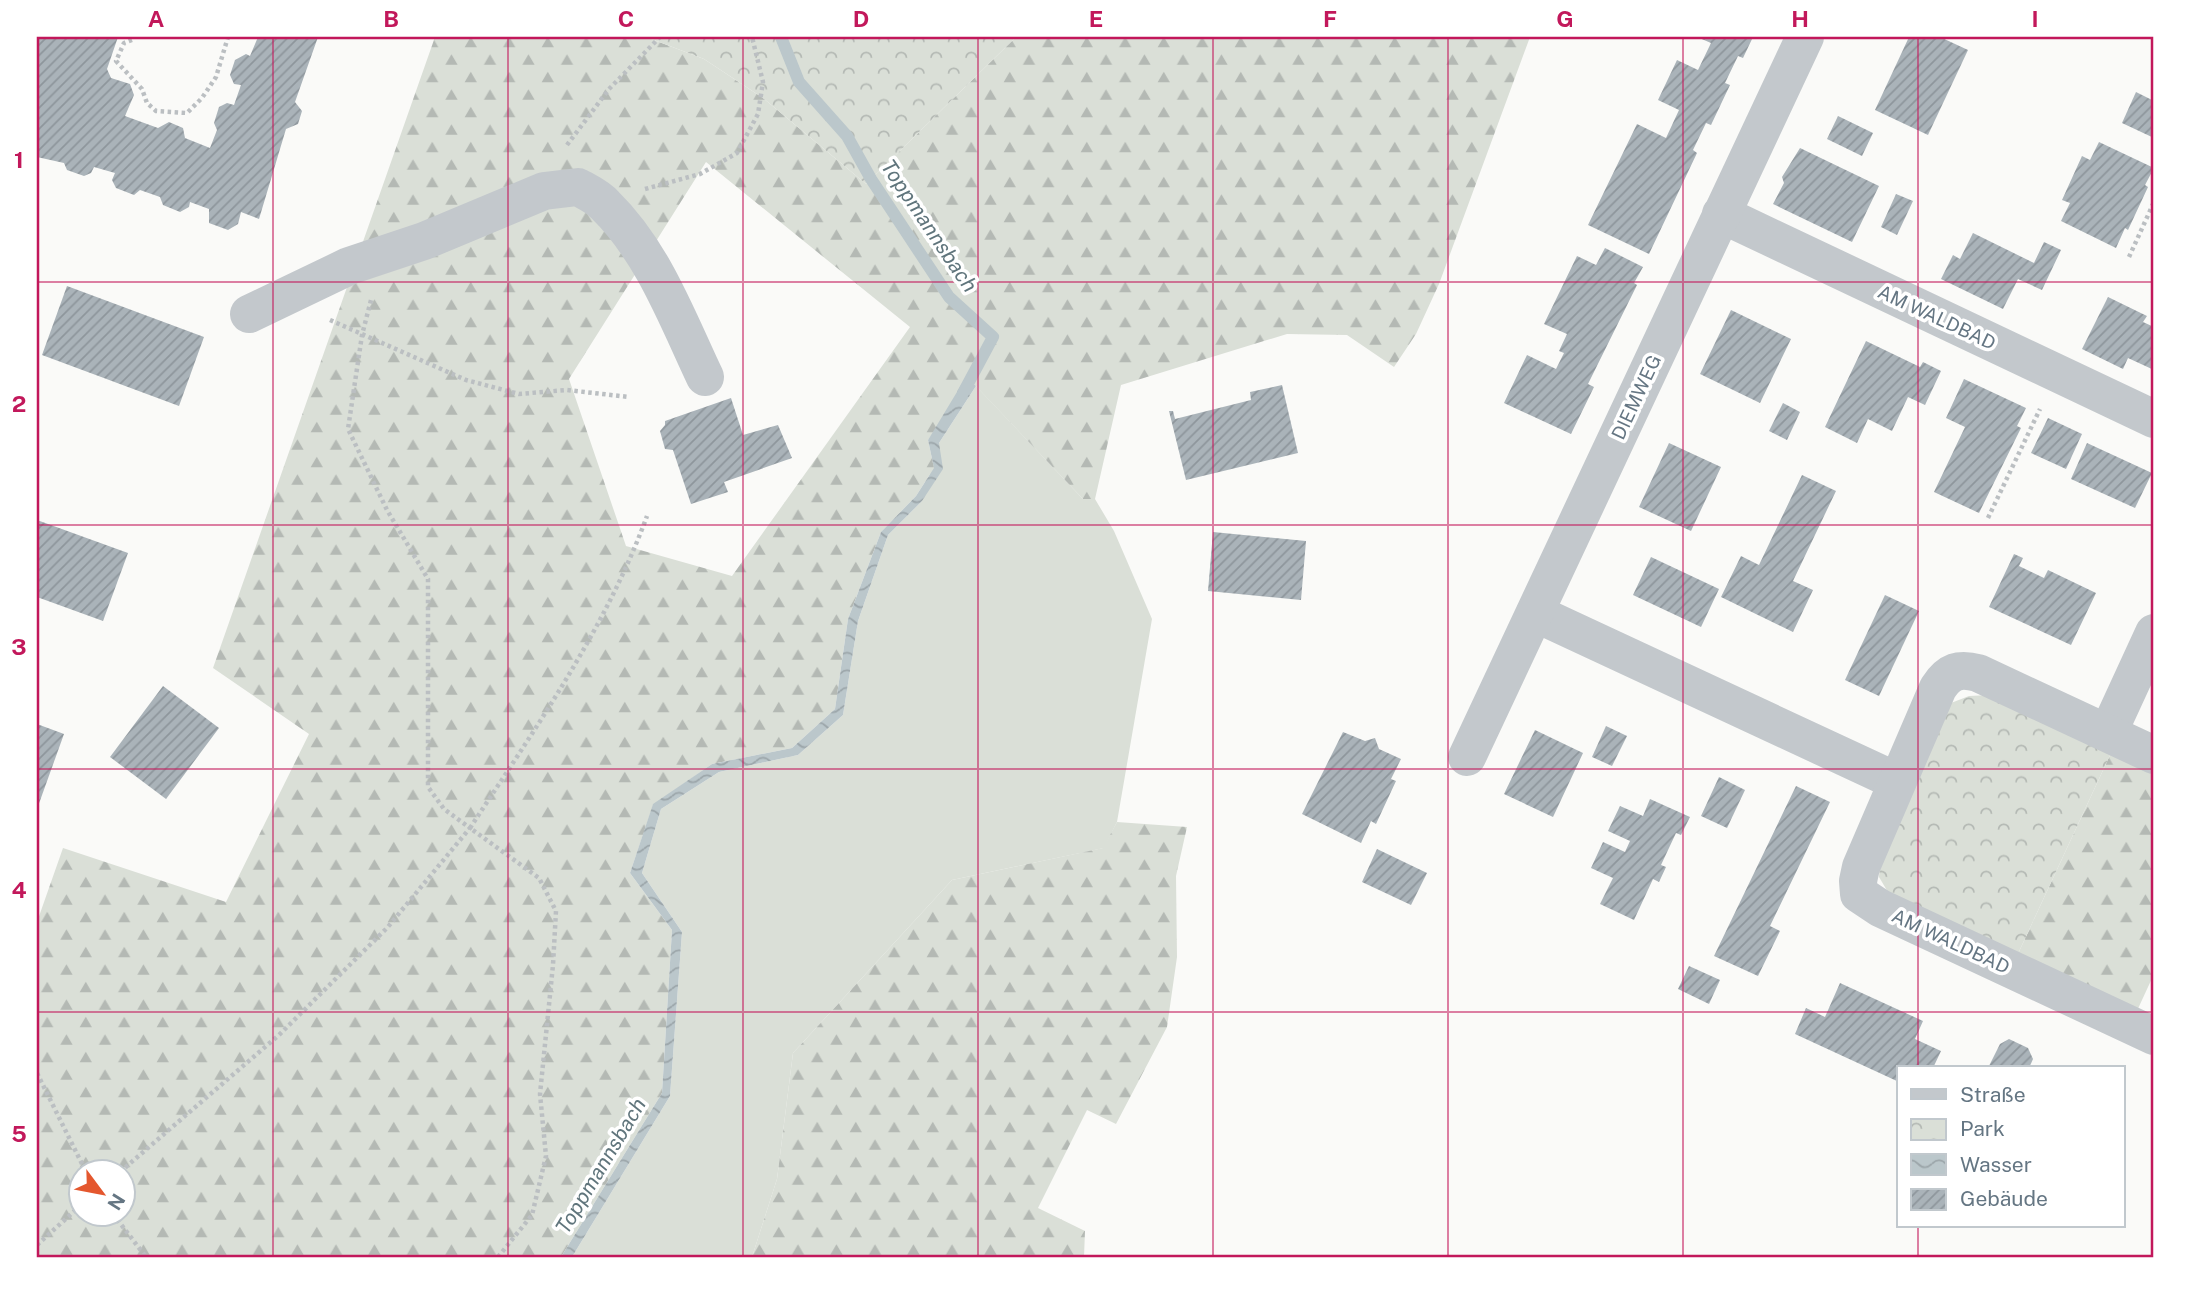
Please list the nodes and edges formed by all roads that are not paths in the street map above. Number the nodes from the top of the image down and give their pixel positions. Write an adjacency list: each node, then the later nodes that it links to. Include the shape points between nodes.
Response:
1 (1805, 37): 2 (street, DIEMWEG)
2 (1721, 214): 5 (street, AM WALDBAD); 6 (street, DIEMWEG)
3 (265, 306): 4 (street, via 349,266 424,241 544,191 578,187 603,202 634,236)
4 (705, 377)
5 (2154, 419)
6 (1535, 613): 10 (street, DIEMWEG); 11 (street)
7 (2154, 633): 8 (street)
8 (2108, 733): 9 (street, AM WALDBAD); 11 (street, AM WALDBAD, via 1978,673 1955,671 1938,688)
9 (2154, 755)
10 (1467, 757)
11 (1896, 781): 12 (street, AM WALDBAD, via 1861,867 1859,894 1880,908)
12 (2154, 1036)

